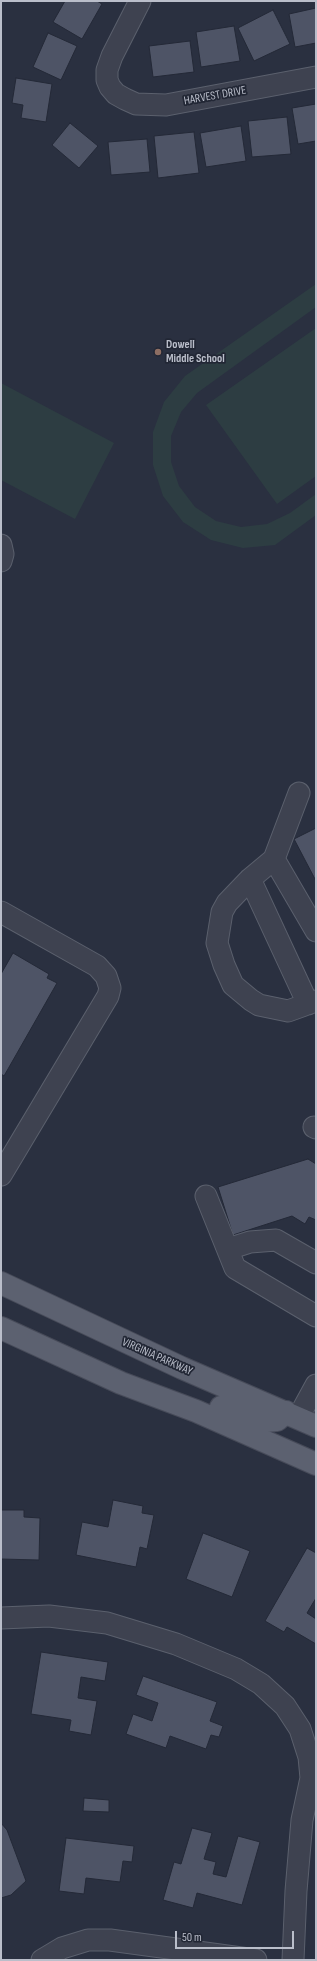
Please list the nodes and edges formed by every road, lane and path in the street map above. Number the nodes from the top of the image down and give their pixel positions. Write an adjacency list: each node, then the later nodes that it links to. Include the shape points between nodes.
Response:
1 (140, 1): 2 (street, HARVEST DRIVE, via 107,70 107,80 116,94 136,104 166,105)
2 (316, 77)
3 (1, 544): 4 (street)
4 (1, 561)
5 (299, 793): 6 (street)
6 (274, 859): 7 (street); 9 (street)
7 (250, 878): 10 (street); 10 (street, via 227,903 217,932 219,953 230,978 241,993 259,1005 288,1011)
8 (1, 912): 11 (street, via 97,966 106,976 110,988 108,996)
9 (316, 931)
10 (312, 1002)
11 (1, 1175)
12 (206, 1196): 13 (street)
13 (228, 1250): 14 (street, via 250,1242 276,1240); 16 (street, via 239,1272)
14 (316, 1263)
15 (1, 1283): 20 (main road, VIRGINIA PARKWAY, via 175,1365)
16 (316, 1316)
17 (1, 1328): 18 (main road)
18 (121, 1383): 20 (main road, via 141,1377 246,1417 264,1421); 21 (main road, via 196,1411)
19 (316, 1385): 20 (street)
20 (300, 1419)
21 (316, 1464)
22 (1, 1618): 25 (street, via 49,1616 107,1623 176,1644 236,1669 261,1684 285,1706 300,1729 309,1757 311,1778 302,1820)
23 (42, 1960): 24 (street, via 62,1948 88,1940 110,1940)
24 (256, 1960)
25 (293, 1960)

